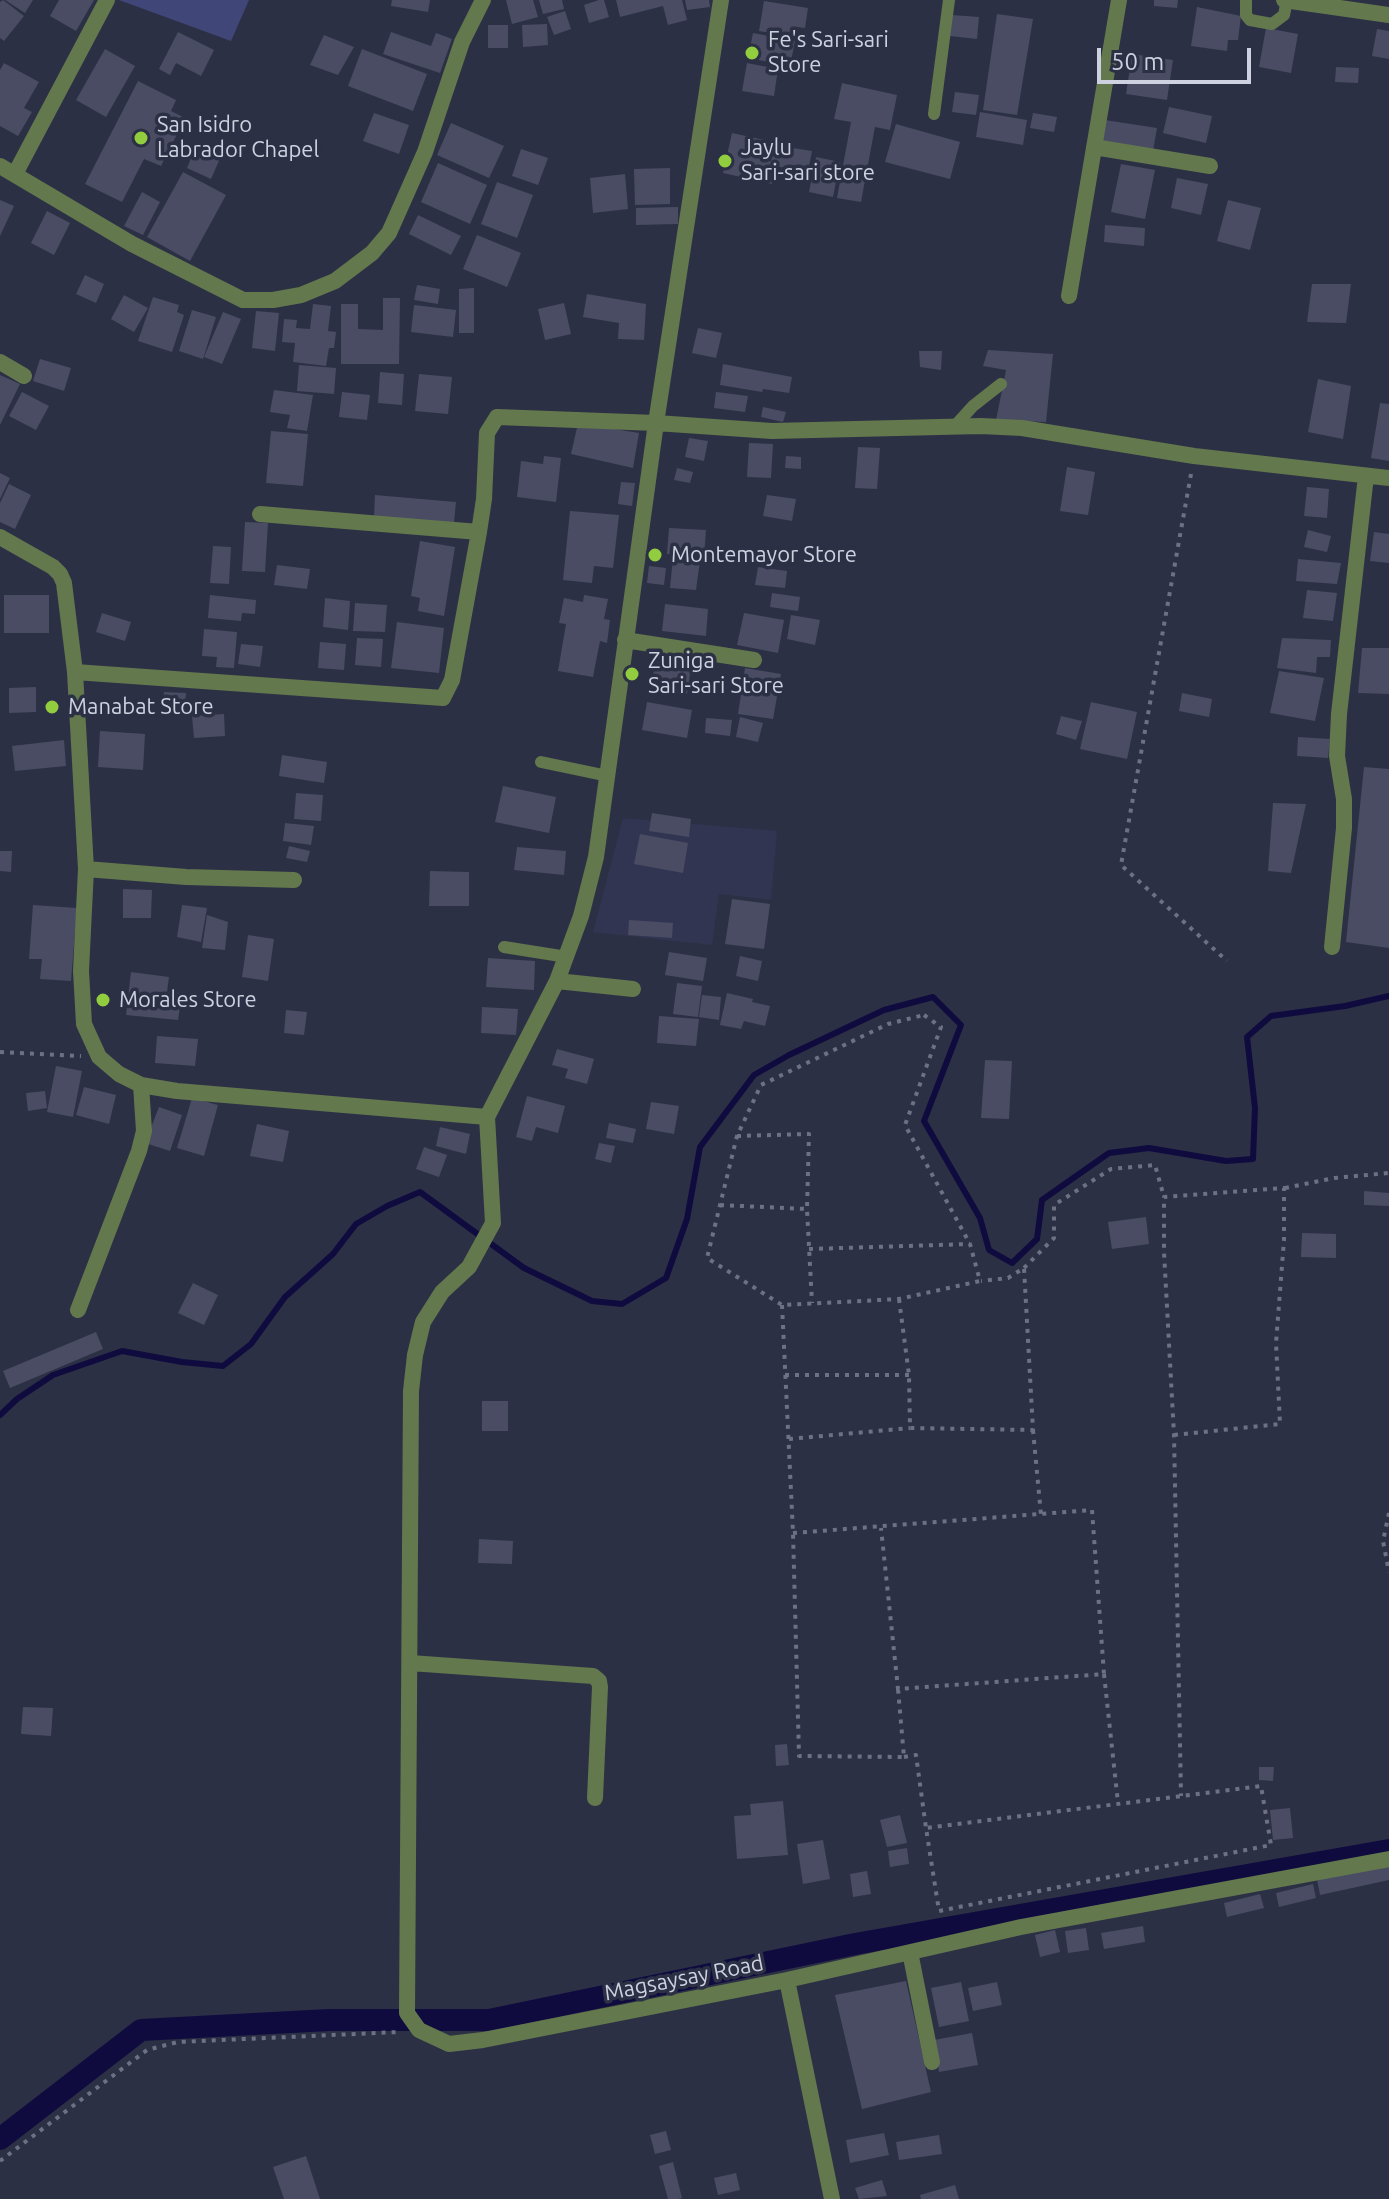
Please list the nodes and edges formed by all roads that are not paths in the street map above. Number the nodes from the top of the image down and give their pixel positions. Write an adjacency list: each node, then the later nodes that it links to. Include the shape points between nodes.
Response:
1 (107, 0): 12 (street)
2 (483, 0): 12 (street, via 389,233 335,281 301,295 243,300 132,244)
3 (721, 0): 17 (street)
4 (949, 0): 9 (lane)
5 (1119, 0): 10 (street)
6 (1246, 0): 7 (lane, via 1250,20 1272,24 1284,15)
7 (1286, 0): 8 (street)
8 (1389, 15)
9 (934, 114)
10 (1094, 147): 11 (street); 13 (street)
11 (1210, 166)
12 (7, 170)
13 (1069, 296)
14 (0, 362): 15 (street)
15 (24, 376)
16 (1001, 384): 18 (lane)
17 (656, 423): 18 (street, via 772,431); 22 (street, via 497,417 487,433); 24 (street)
18 (954, 427): 19 (street, via 1022,428)
19 (1366, 476): 20 (street); 32 (street, via 1339,714 1344,828)
20 (1389, 478)
21 (260, 514): 22 (street)
22 (479, 532): 26 (street, via 452,680 443,698)
23 (0, 537): 26 (street, via 60,574)
24 (625, 640): 25 (street); 28 (street)
25 (754, 660)
26 (75, 672): 29 (street)
27 (541, 762): 28 (lane)
28 (608, 776): 33 (street, via 596,857)
29 (86, 869): 30 (street); 36 (street, via 84,1024 99,1057)
30 (294, 880)
31 (504, 947): 33 (lane)
32 (1332, 947)
33 (567, 957): 34 (street)
34 (557, 981): 35 (street); 37 (street)
35 (633, 989)
36 (141, 1085): 37 (street); 38 (street, via 144,1131 139,1151)
37 (487, 1117): 39 (street, via 493,1223 469,1267 442,1292 423,1322 415,1355)
38 (78, 1310)
39 (410, 1663): 40 (street, via 593,1676 600,1687); 43 (street, Magsaysay Road, via 407,2013 420,2031 449,2044 483,2040)
40 (595, 1798)
41 (1389, 1859): 42 (street)
42 (910, 1952): 43 (street); 44 (street)
43 (787, 1980): 45 (street, Magsaysay Road)
44 (932, 2062)
45 (832, 2199)

